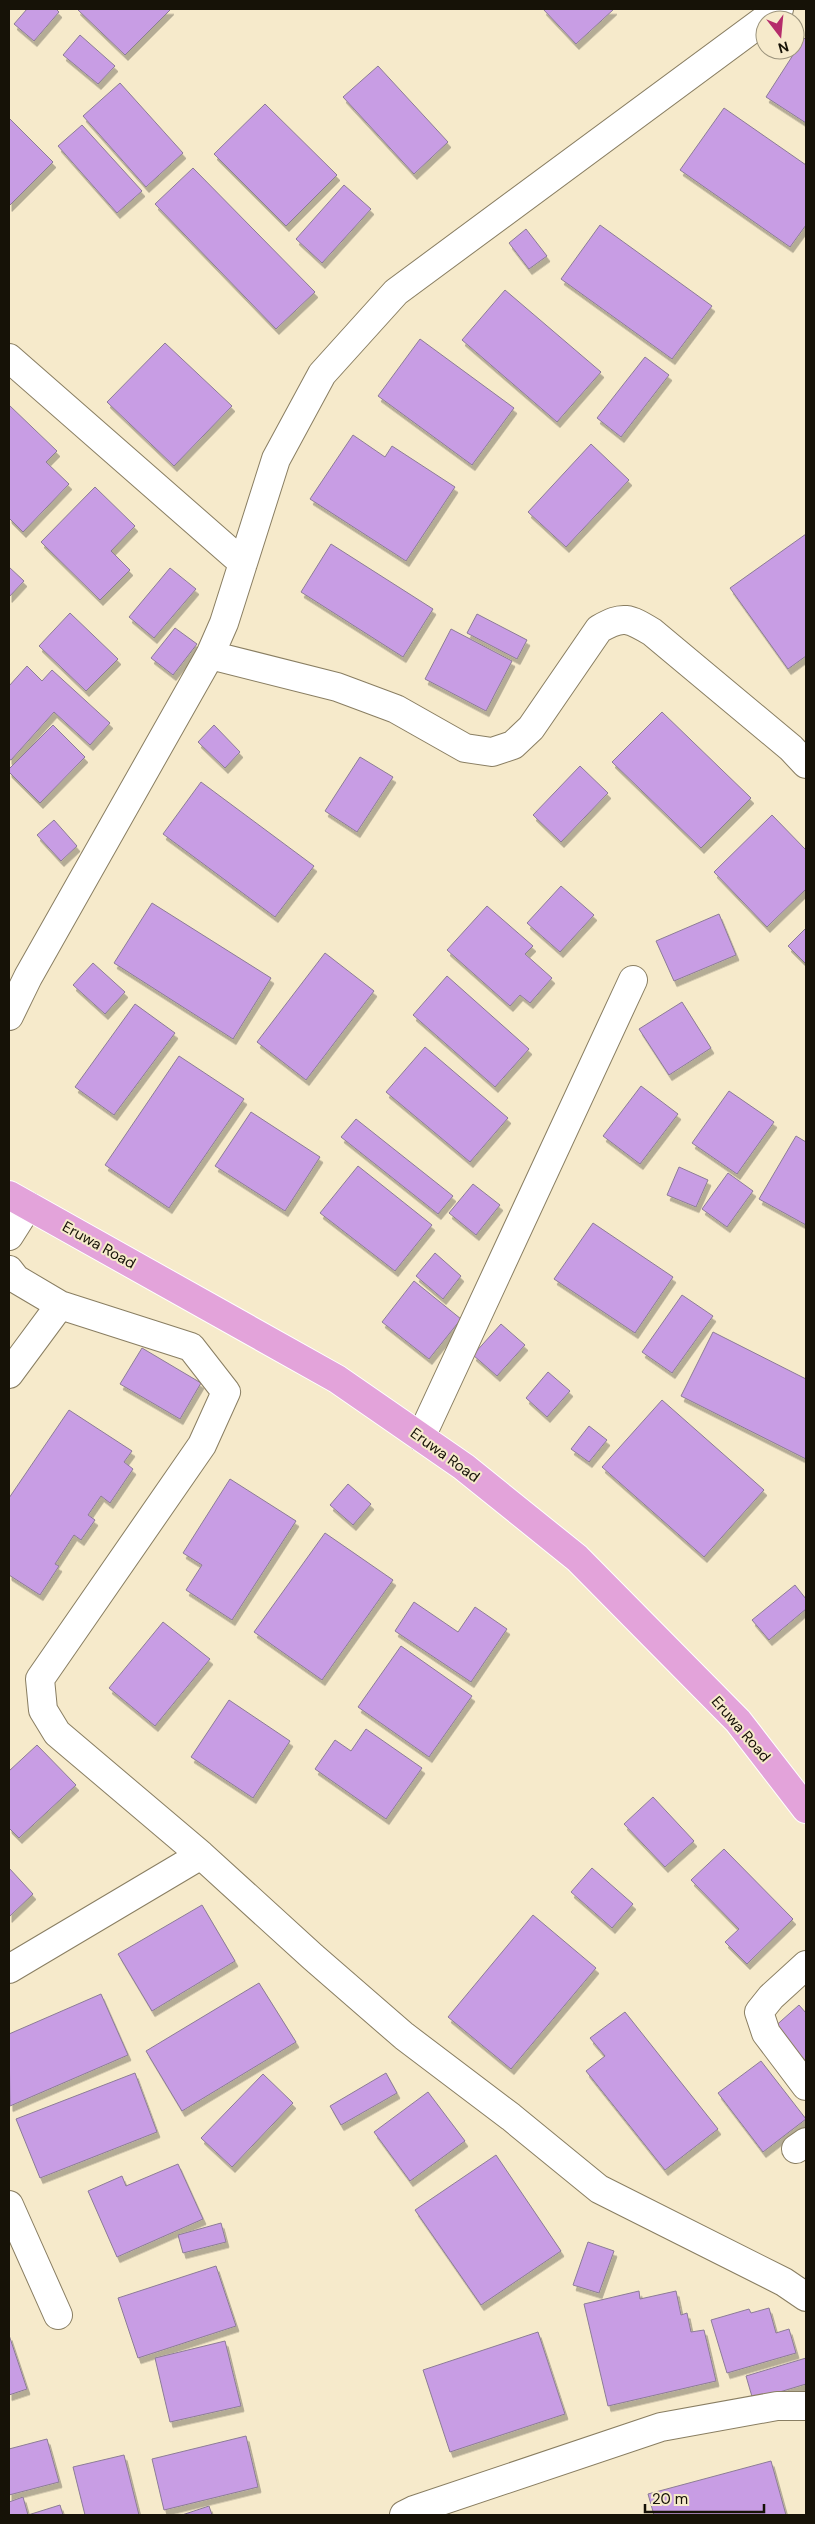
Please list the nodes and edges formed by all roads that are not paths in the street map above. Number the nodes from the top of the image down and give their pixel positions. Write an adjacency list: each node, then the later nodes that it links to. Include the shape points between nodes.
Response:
1 (779, 9): 3 (street, via 396,292 322,374 276,458)
2 (9, 358): 3 (street)
3 (243, 563): 4 (street)
4 (210, 655): 5 (street, via 337,687 396,709 465,748 492,752 513,745 531,728 599,629 613,620 631,620 652,632); 7 (street)
5 (801, 749)
6 (633, 980): 13 (street)
7 (9, 1016)
8 (18, 1200): 9 (street); 13 (main road, Eruwa Road, via 337,1379)
9 (9, 1236)
10 (9, 1270): 11 (street, via 16,1279)
11 (60, 1305): 12 (street); 15 (street, via 191,1347 226,1392 202,1445 40,1679 43,1710 57,1733)
12 (9, 1374)
13 (421, 1437): 14 (main road, Eruwa Road, via 464,1467 576,1558 738,1721)
14 (806, 1809)
15 (201, 1855): 17 (street); 20 (street, via 404,2036 599,2189 784,2282)
16 (806, 1964): 18 (street, via 759,2012 766,2033)
17 (9, 1969)
18 (806, 2086)
19 (9, 2205): 21 (street)
20 (806, 2297)
21 (58, 2315)
22 (806, 2406): 23 (street, via 777,2406 660,2427)
23 (404, 2515)

